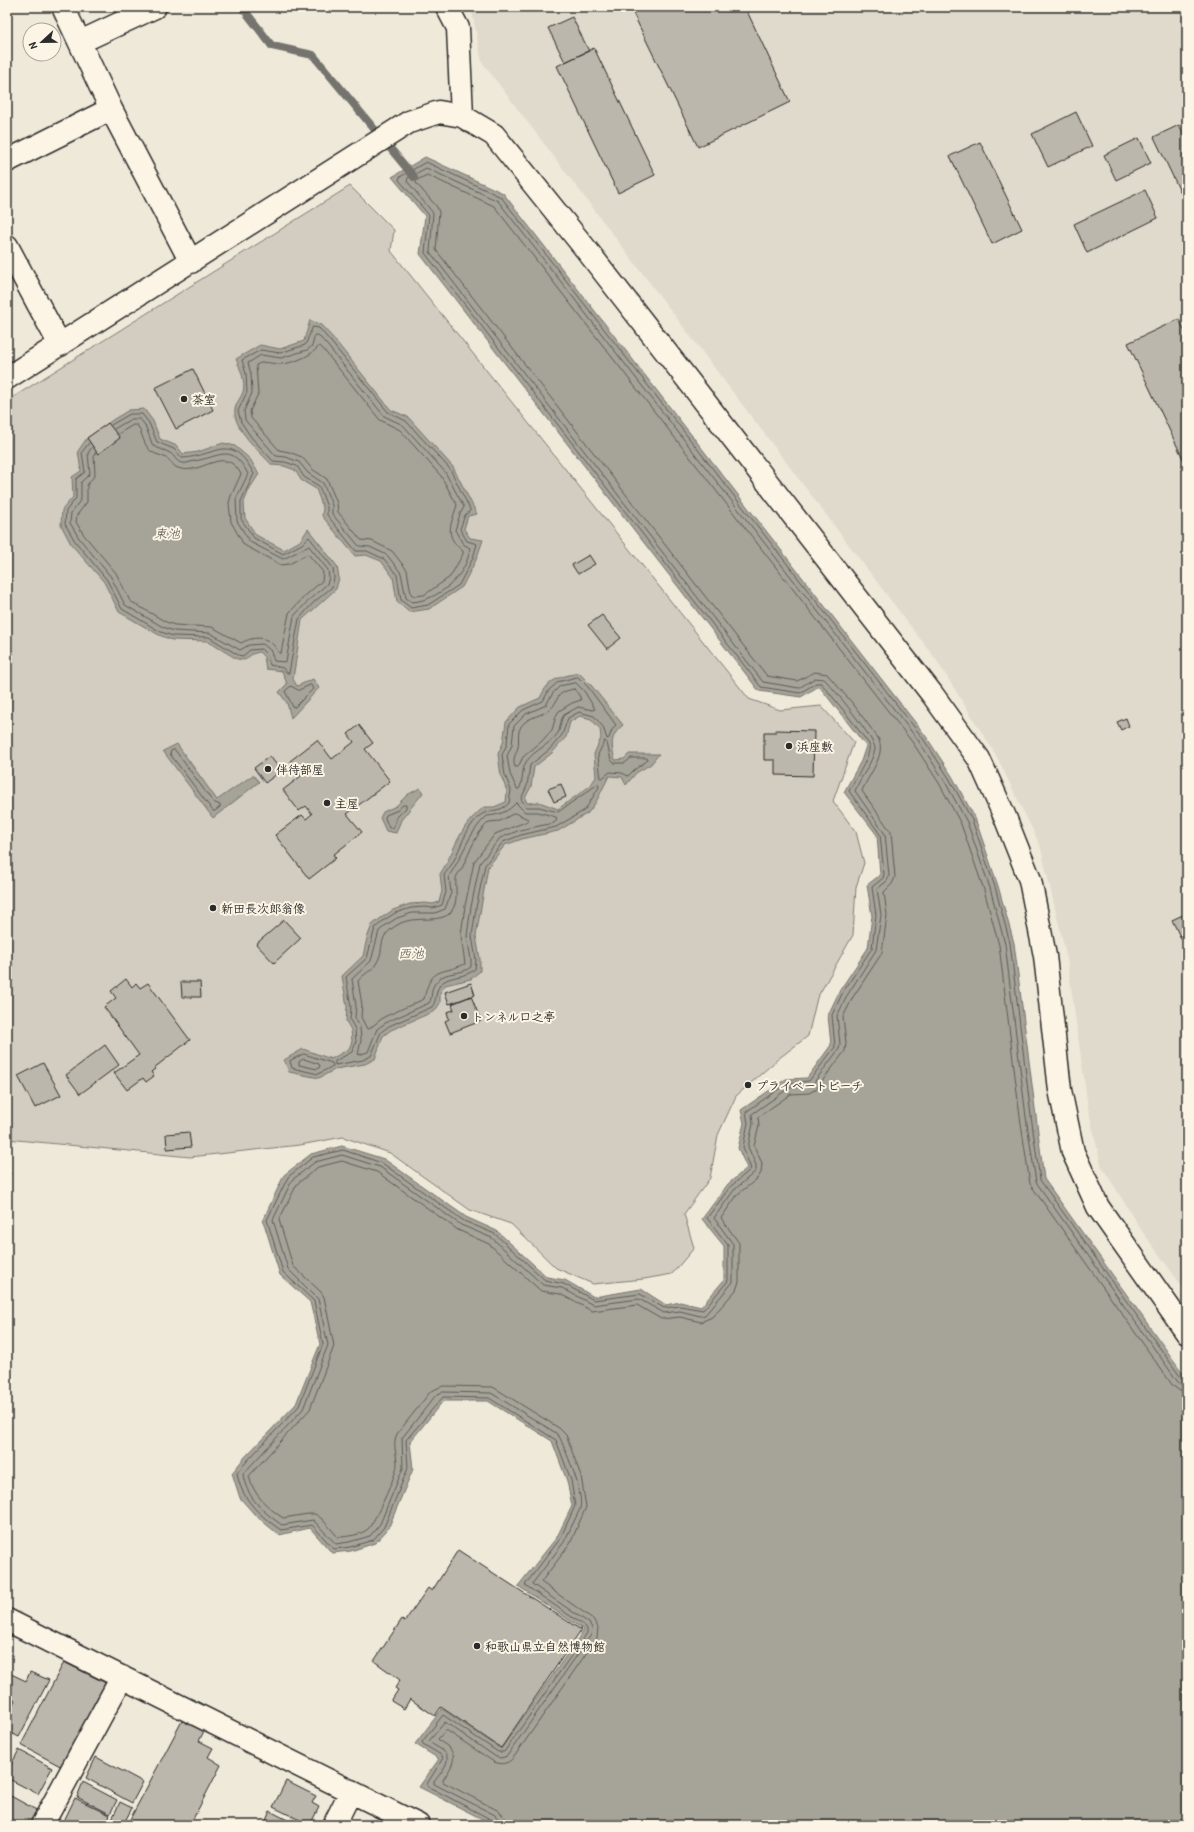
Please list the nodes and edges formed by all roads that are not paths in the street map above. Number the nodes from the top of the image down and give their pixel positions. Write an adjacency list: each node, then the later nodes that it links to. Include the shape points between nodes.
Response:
1 (63, 7): 4 (street)
2 (155, 7): 4 (street)
3 (448, 7): 6 (street, via 458,28)
4 (80, 42): 5 (street)
5 (111, 109): 7 (street); 9 (street)
6 (462, 116): 9 (street, via 439,112 409,122); 12 (street, via 494,135 499,141 603,271 980,759 1030,880 1045,956 1060,1090 1073,1152 1098,1207)
7 (7, 161)
8 (7, 246): 10 (street)
9 (191, 262): 10 (street)
10 (60, 345): 11 (street)
11 (7, 378)
12 (1187, 1334)
13 (7, 1620): 14 (street)
14 (122, 1677): 15 (street); 16 (street)
15 (351, 1791): 17 (street); 18 (street)
16 (42, 1825)
17 (334, 1825)
18 (418, 1825)

